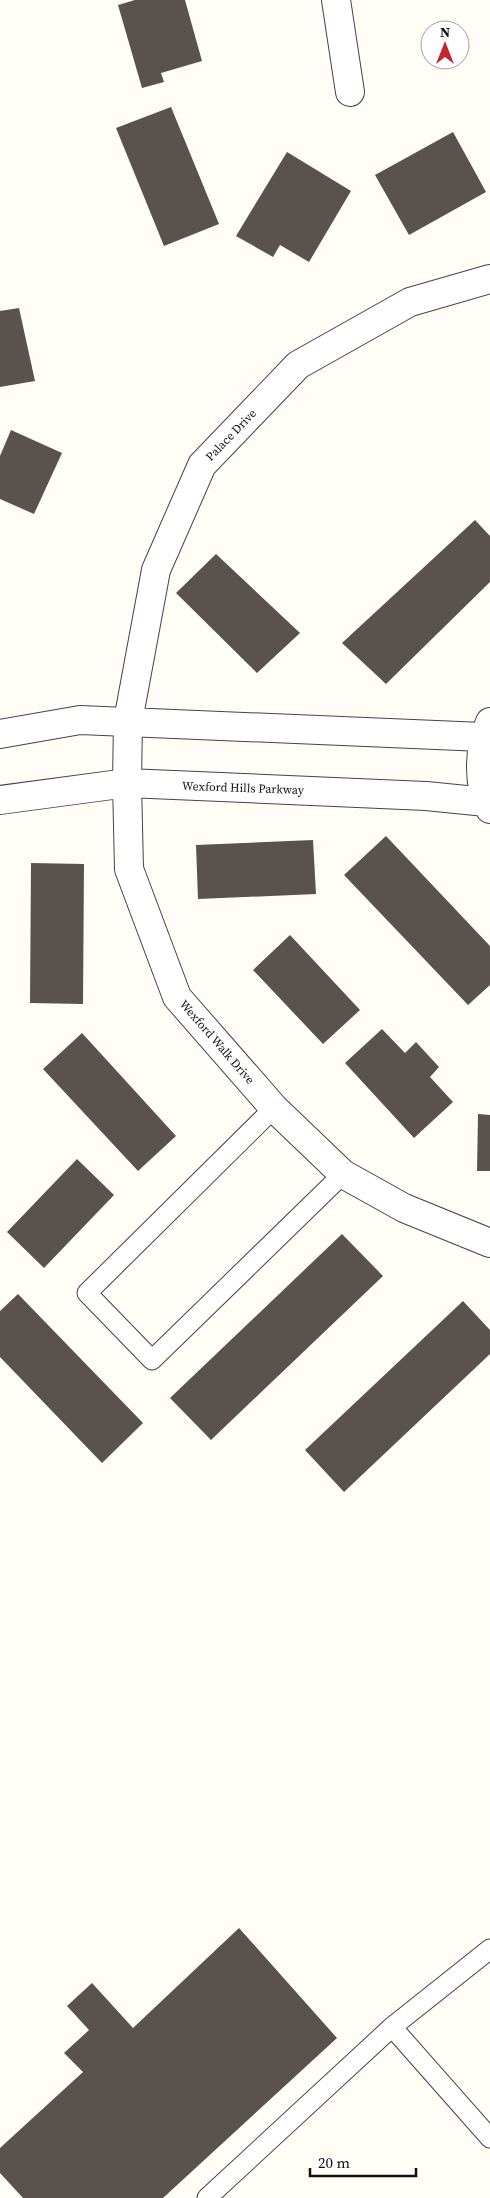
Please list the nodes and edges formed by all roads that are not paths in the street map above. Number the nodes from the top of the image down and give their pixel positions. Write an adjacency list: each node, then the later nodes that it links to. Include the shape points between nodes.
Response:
1 (336, 0): 2 (street)
2 (350, 92)
3 (490, 279): 4 (street, Palace Drive, via 410,302 298,365 202,465 156,570)
4 (128, 721): 5 (street, Wexford Hills Parkway); 6 (street, Wexford Hills Parkway, via 80,720); 7 (street, Wexford Walk Drive)
5 (487, 730): 9 (street, Wexford Hills Parkway, via 481,770)
6 (0, 734)
7 (127, 783): 8 (street, Wexford Hills Parkway); 9 (street, Wexford Hills Parkway, via 426,796); 10 (street, Wexford Walk Drive, via 129,869 177,997)
8 (0, 800)
9 (488, 805)
10 (274, 1108): 11 (street, Wexford Walk Drive); 11 (lane, via 87,1293 152,1360)
11 (343, 1174): 12 (street, Wexford Walk Drive, via 404,1208)
12 (490, 1243)
13 (490, 1949): 14 (lane)
14 (392, 2028): 15 (lane); 16 (lane)
15 (490, 2138)
16 (207, 2198)

